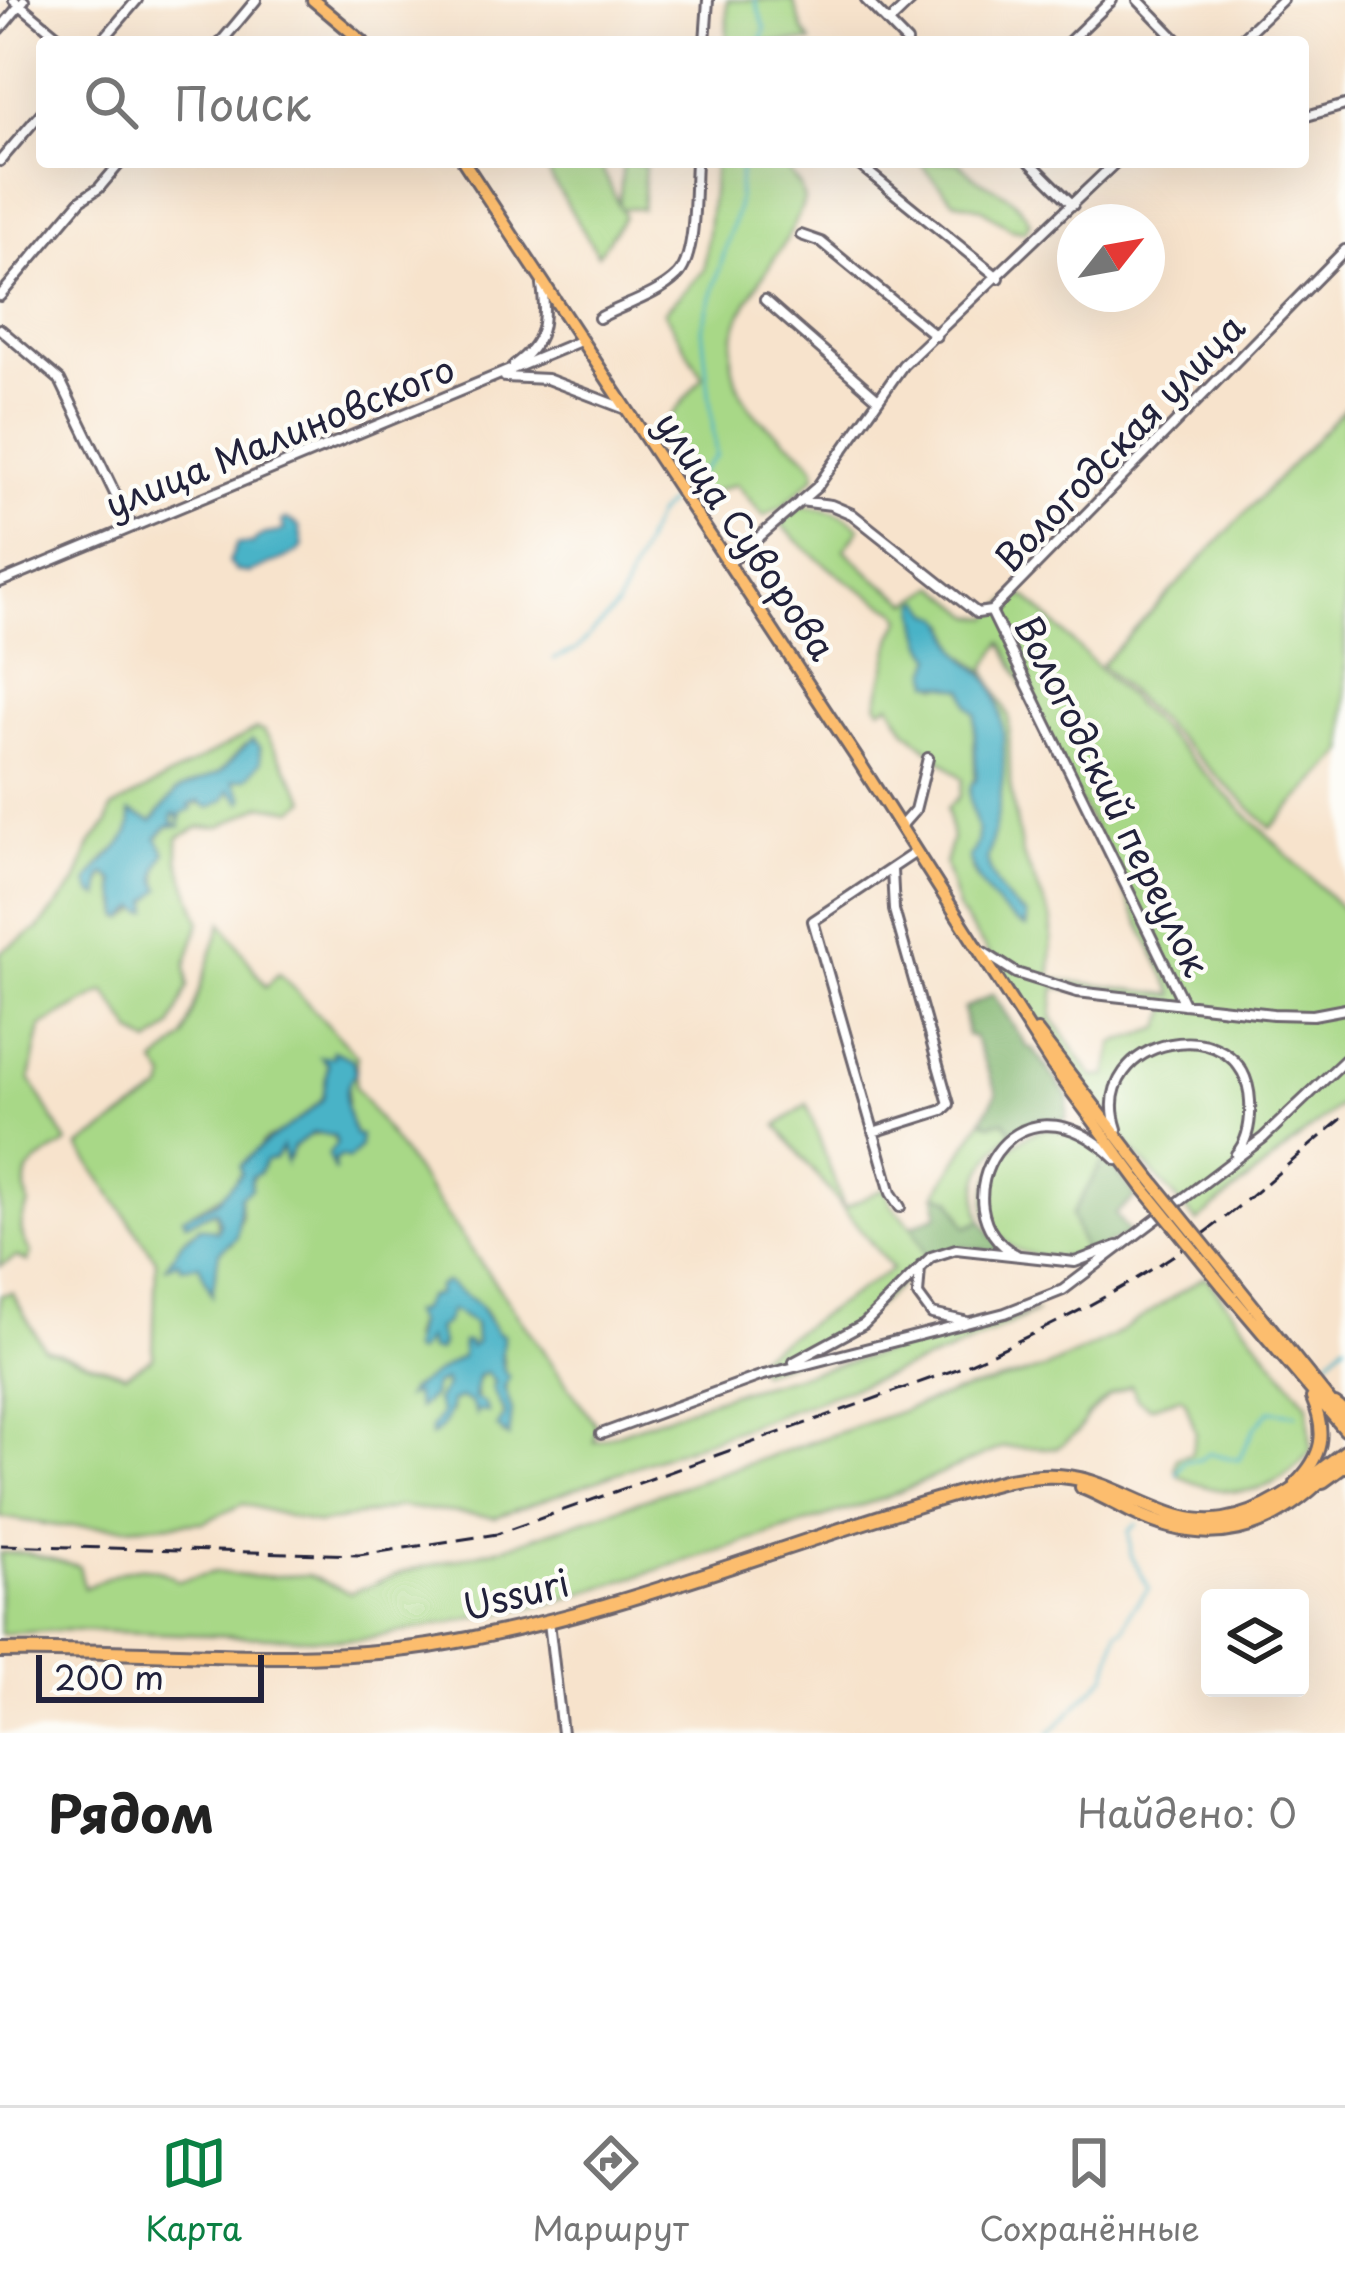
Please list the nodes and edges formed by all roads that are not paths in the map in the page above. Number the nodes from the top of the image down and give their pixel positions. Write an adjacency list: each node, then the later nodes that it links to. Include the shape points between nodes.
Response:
1 (137, 0): 14 (street)
2 (256, 0): 15 (street)
3 (313, 0): 16 (main road)
4 (708, 0): 17 (street)
5 (866, 0): 11 (street)
6 (912, 0): 11 (street)
7 (1112, 0): 19 (street)
8 (1138, 0): 20 (street)
9 (1282, 0): 21 (street)
10 (20, 2): 12 (street); 13 (street)
11 (888, 23): 18 (street)
12 (0, 29)
13 (58, 36)
14 (106, 36)
15 (226, 36)
16 (356, 36)
17 (705, 36)
18 (901, 36)
19 (1075, 36)
20 (1173, 36)
21 (1244, 36)
22 (1345, 105): 23 (street)
23 (1309, 115)
24 (36, 119): 25 (street)
25 (0, 161)
26 (116, 168): 39 (street)
27 (468, 168): 38 (main road, улица Суворова)
28 (696, 168): 41 (street, via 684,267)
29 (863, 168): 37 (street)
30 (1036, 168): 32 (street)
31 (1110, 168): 33 (street)
32 (1072, 204)
33 (1074, 204)
34 (1057, 221): 37 (street)
35 (801, 235): 43 (street, via 821,242)
36 (1345, 250): 52 (street, Вологодская улица)
37 (999, 278): 43 (street)
38 (542, 282): 44 (main road, улица Суворова); 45 (street, via 547,316 532,352)
39 (0, 296)
40 (765, 300): 46 (street)
41 (599, 317)
42 (0, 329): 49 (street, via 60,380)
43 (936, 336): 46 (street)
44 (580, 341): 45 (street, улица Малиновского); 47 (main road, улица Суворова)
45 (498, 376): 47 (street, via 547,379); 49 (street, улица Малиновского)
46 (877, 399): 48 (street)
47 (625, 409): 50 (main road, улица Суворова)
48 (800, 501): 50 (street); 52 (street, Вологодская улица, via 852,514 977,613)
49 (131, 527): 51 (street, улица Малиновского)
50 (728, 564): 54 (main road, улица Суворова)
51 (0, 582)
52 (991, 611): 58 (street, Вологодский переулок)
53 (928, 758): 54 (street, via 914,810)
54 (900, 827): 55 (main road, улица Суворова)
55 (916, 852): 56 (street); 57 (main road, улица Суворова)
56 (892, 870): 62 (street, via 813,921); 62 (street, via 894,910 949,1104)
57 (973, 946): 58 (street, via 1052,986); 64 (main road, улица Суворова); 66 (main road, улица Суворова, via 1052,1065)
58 (1184, 1004): 59 (street, via 1273,1014)
59 (1345, 1009)
60 (1345, 1060): 63 (street)
61 (1251, 1118): 63 (street, via 1254,1132); 64 (street, via 1250,1091 1223,1054 1202,1043 1163,1043 1119,1083 1114,1123); 65 (street, via 1244,1146)
62 (873, 1132): 67 (street)
63 (1269, 1132): 65 (street)
64 (1125, 1147): 66 (main road, улица Суворова)
65 (1218, 1174): 68 (street)
66 (1147, 1185): 69 (street, via 1070,1126 1040,1124 1008,1140 988,1166 981,1198 997,1240); 71 (main road, улица Суворова, bridge)
67 (900, 1207)
68 (1135, 1236): 69 (street, via 1075,1262); 72 (street, via 1063,1290)
69 (1029, 1260): 70 (street, via 956,1249)
70 (920, 1268): 72 (street, via 924,1306 944,1320); 73 (street, via 838,1342)
71 (1226, 1281): 74 (main road, улица Суворова); 75 (main road, улица Суворова)
72 (971, 1322): 73 (street)
73 (760, 1376): 77 (street)
74 (1297, 1376): 76 (main road, улица Суворова); 80 (main road, via 1323,1432 1315,1463)
75 (1342, 1413)
76 (1345, 1430)
77 (602, 1434)
78 (1345, 1458): 79 (highway, Ussuri, via 1281,1512 1223,1534 1171,1525 1070,1483); 80 (highway, Ussuri)
79 (1028, 1476): 80 (highway, Ussuri, via 1091,1482 1196,1520 1223,1521); 81 (highway, Ussuri)
80 (1284, 1496)
81 (549, 1622): 82 (highway, Ussuri, via 335,1656); 83 (street)
82 (0, 1651)
83 (562, 1733)

